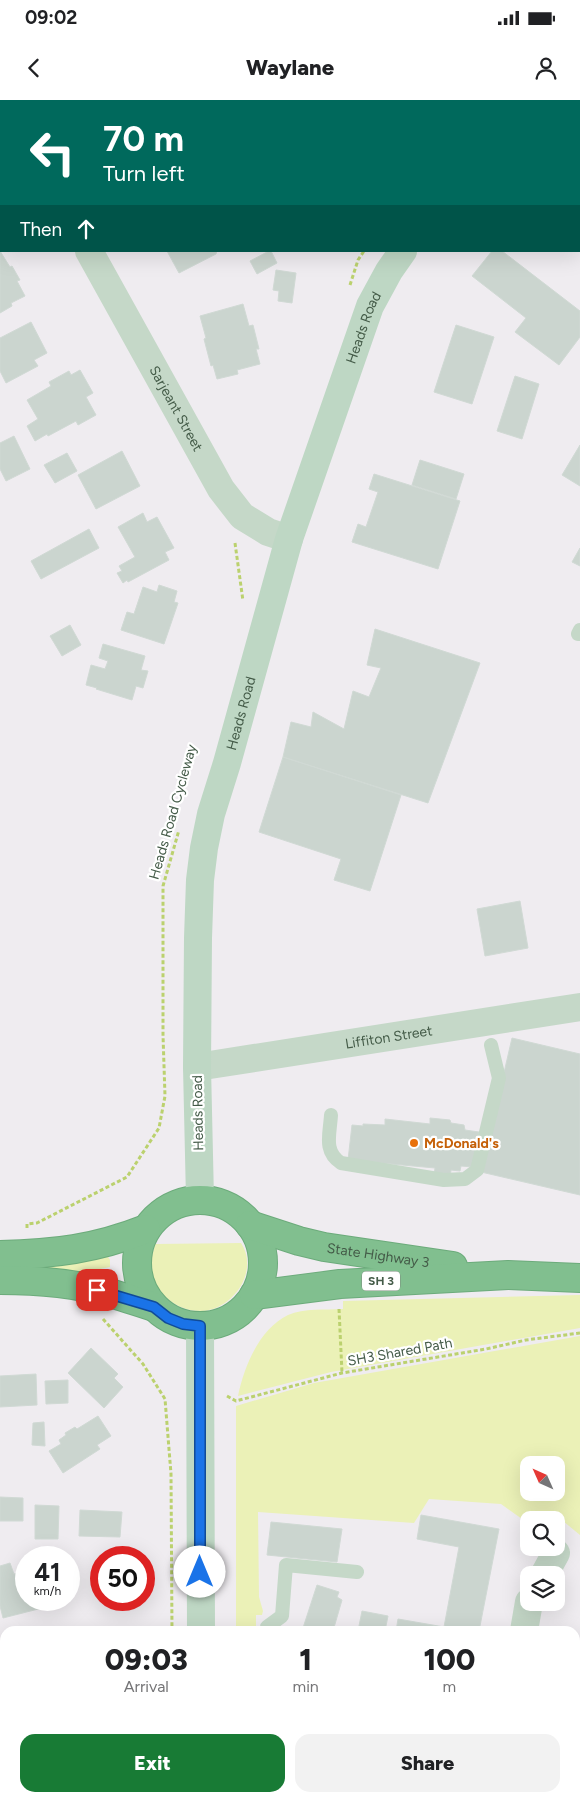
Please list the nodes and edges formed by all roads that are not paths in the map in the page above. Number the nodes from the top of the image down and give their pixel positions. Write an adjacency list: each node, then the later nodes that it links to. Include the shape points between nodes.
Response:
1 (91, 252): 3 (street, Sarjeant Street, via 221,489 242,516 268,532)
2 (402, 252): 3 (main road, Heads Road, via 370,306)
3 (290, 539): 8 (main road, Heads Road, via 204,848 198,938)
4 (580, 630): 5 (lane)
5 (580, 634)
6 (580, 1007): 8 (street, Liffiton Street)
7 (491, 1045): 9 (lane, via 499,1078 477,1170 465,1179 444,1180 341,1163 329,1150)
8 (197, 1066): 10 (main road, Heads Road)
9 (331, 1114)
10 (200, 1200): 11 (highway, SH 3, via 228,1207); 12 (highway, SH 3, via 175,1204 159,1214)
11 (250, 1225): 14 (highway, State Highway 3 / SH 3, via 324,1247); 17 (highway, SH 3, via 257,1236 263,1260)
12 (146, 1229): 13 (highway, SH 3, via 119,1240 66,1252); 18 (highway, SH 3, via 138,1248 136,1270 142,1290)
13 (0, 1255)
14 (508, 1275): 15 (highway, State Highway 3 / SH 3); 17 (highway, State Highway 3 / SH 3, via 340,1284)
15 (580, 1278)
16 (0, 1280): 18 (highway, SH 3, via 85,1287)
17 (254, 1295): 19 (highway, SH 3, via 231,1317 213,1325)
18 (154, 1307): 19 (highway, SH 3, via 175,1322)
19 (200, 1326): 22 (main road)
20 (357, 1572): 23 (lane, via 286,1565 282,1616)
21 (527, 1611): 24 (street)
22 (201, 1626)
23 (268, 1626)
24 (525, 1626)

